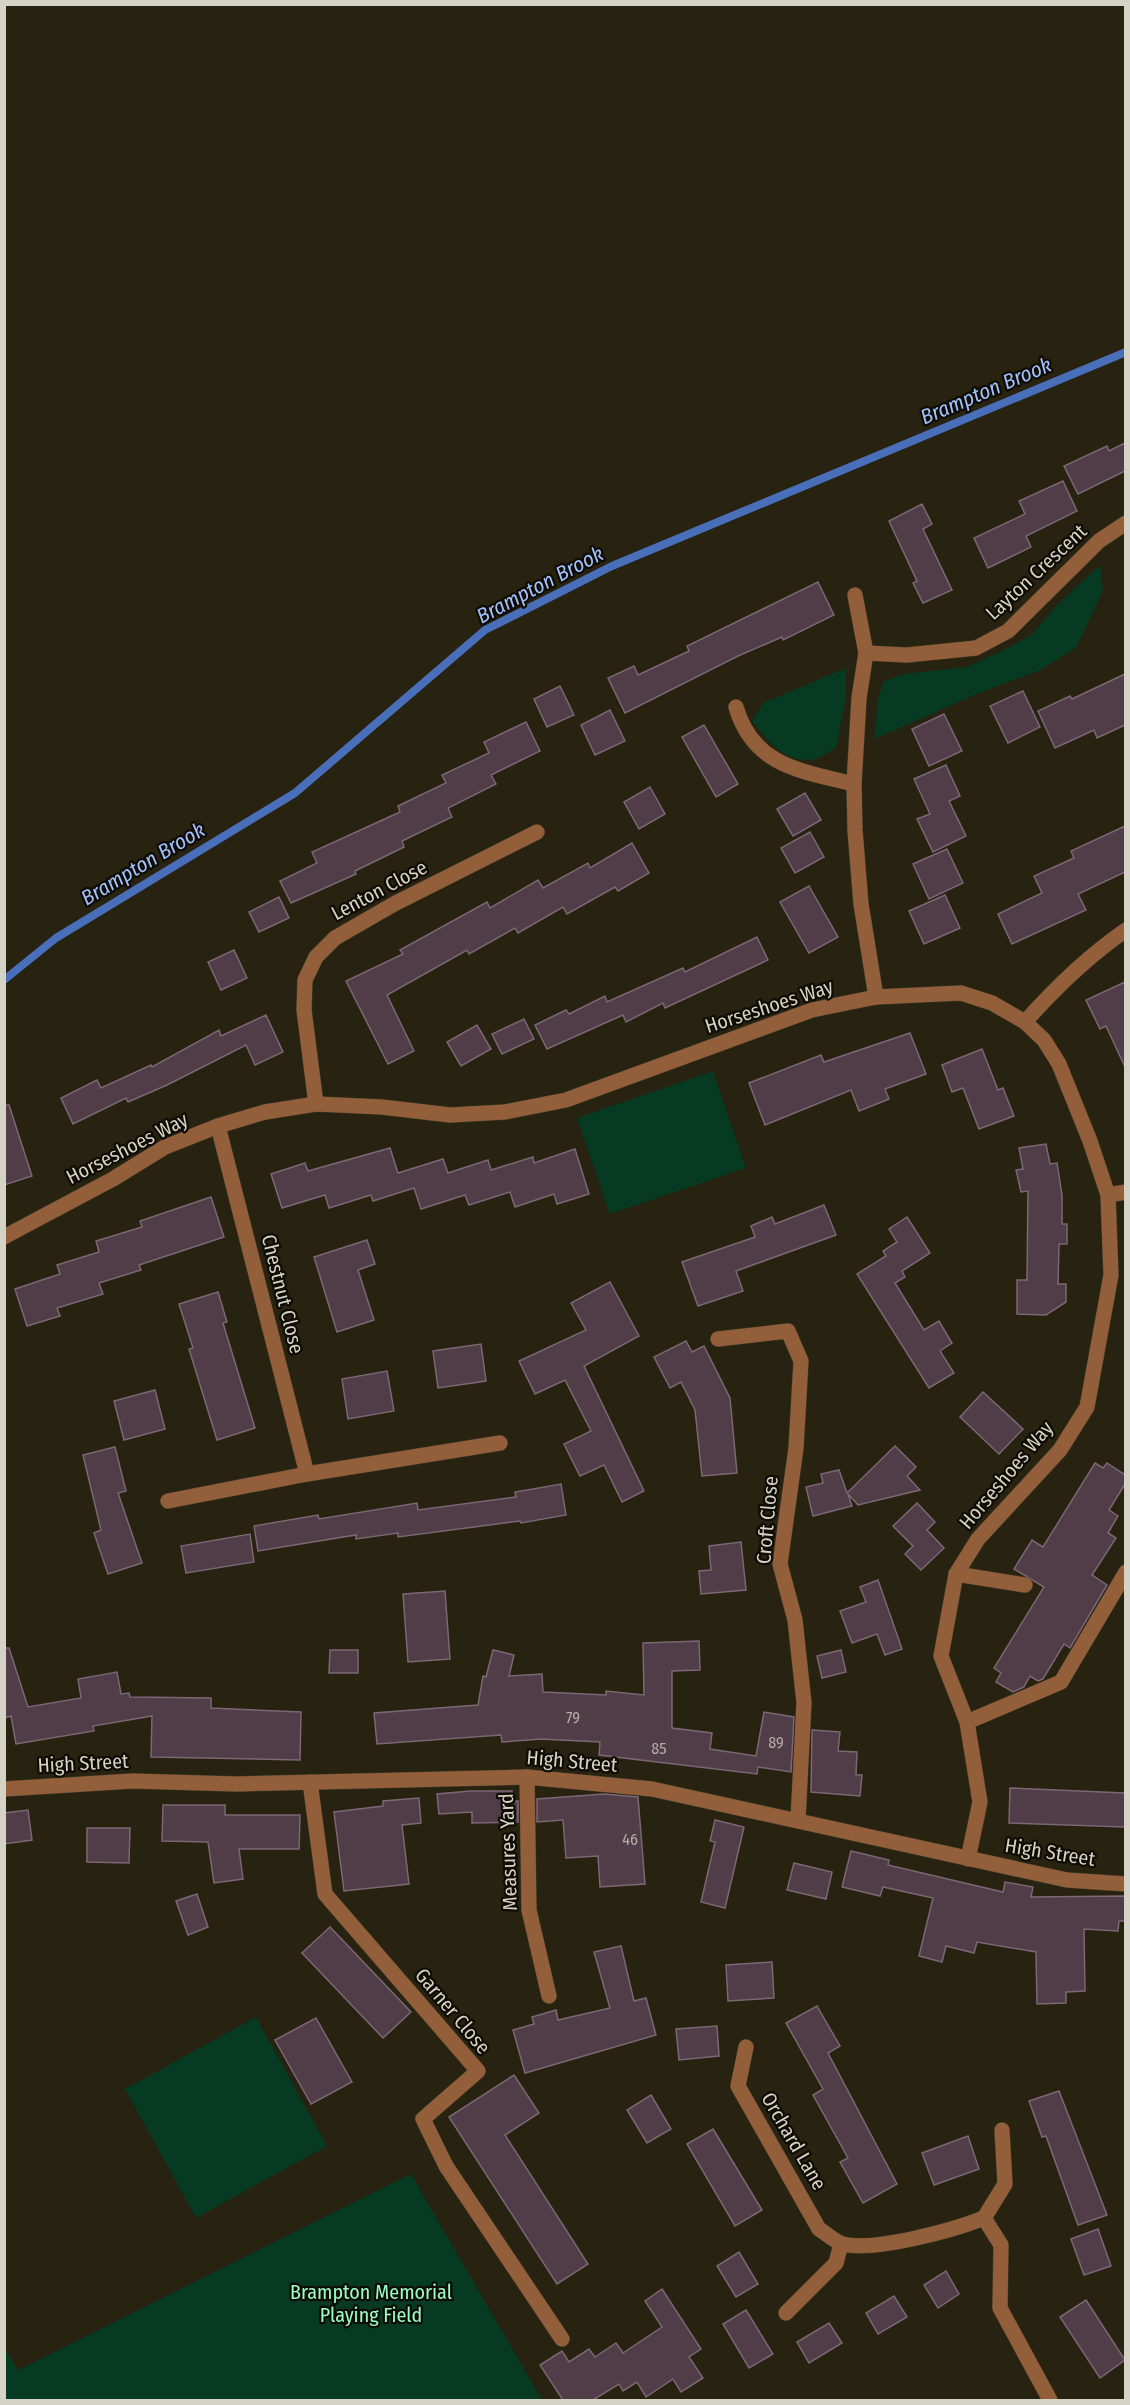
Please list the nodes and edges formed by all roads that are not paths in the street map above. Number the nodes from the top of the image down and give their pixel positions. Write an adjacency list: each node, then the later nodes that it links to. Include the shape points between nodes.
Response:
1 (1125, 523): 3 (street, Layton Crescent, via 1099,541 1008,631 976,648 907,655)
2 (855, 595): 3 (street)
3 (866, 653): 5 (street)
4 (736, 707): 5 (street, via 742,727 761,750 788,768)
5 (854, 784): 8 (street, via 861,904)
6 (537, 832): 10 (street, Lenton Close, via 394,904 335,938 316,957 304,980 304,1010)
7 (1125, 930): 9 (street, via 1054,988)
8 (876, 997): 9 (street, Horseshoes Way, via 961,993 992,1003); 10 (street, Horseshoes Way, via 812,1010 621,1082 505,1112 450,1115)
9 (1025, 1022): 13 (street, Horseshoes Way, via 1044,1040 1059,1064)
10 (316, 1104): 11 (street, Horseshoes Way, via 265,1112)
11 (218, 1126): 14 (street, Horseshoes Way, via 165,1147); 18 (street, Chestnut Close)
12 (1125, 1192): 13 (street)
13 (1108, 1195): 15 (street, Horseshoes Way)
14 (4, 1237)
15 (1118, 1273): 21 (street, Horseshoes Way, via 1087,1407 1060,1450 978,1539)
16 (718, 1339): 27 (street, Croft Close, via 788,1330 801,1361 796,1448 780,1564 795,1620 804,1702)
17 (500, 1443): 18 (street)
18 (307, 1474): 19 (street)
19 (168, 1501)
20 (1125, 1572): 23 (street, via 1060,1682)
21 (956, 1574): 22 (street); 23 (street, Horseshoes Way, via 941,1656)
22 (1025, 1585)
23 (967, 1722): 28 (street, Horseshoes Way, via 980,1802)
24 (527, 1777): 25 (street, High Street); 27 (street, High Street, via 652,1790); 30 (street, Measures Yard, via 529,1910)
25 (310, 1782): 26 (street, High Street, via 132,1781); 36 (street, Garner Close, via 325,1894 478,2071 423,2119 446,2166)
26 (4, 1789)
27 (798, 1820): 28 (street, High Street)
28 (968, 1859): 29 (street, High Street, via 1067,1880)
29 (1125, 1884)
30 (549, 1996)
31 (746, 2047): 34 (street, Orchard Lane, via 738,2086 819,2229)
32 (1002, 2130): 33 (street, via 1005,2184)
33 (984, 2218): 34 (street, via 956,2229 867,2246); 37 (street, via 1001,2245 1000,2308)
34 (841, 2244): 35 (street, via 836,2263)
35 (786, 2313)
36 (562, 2338)
37 (1050, 2400)

